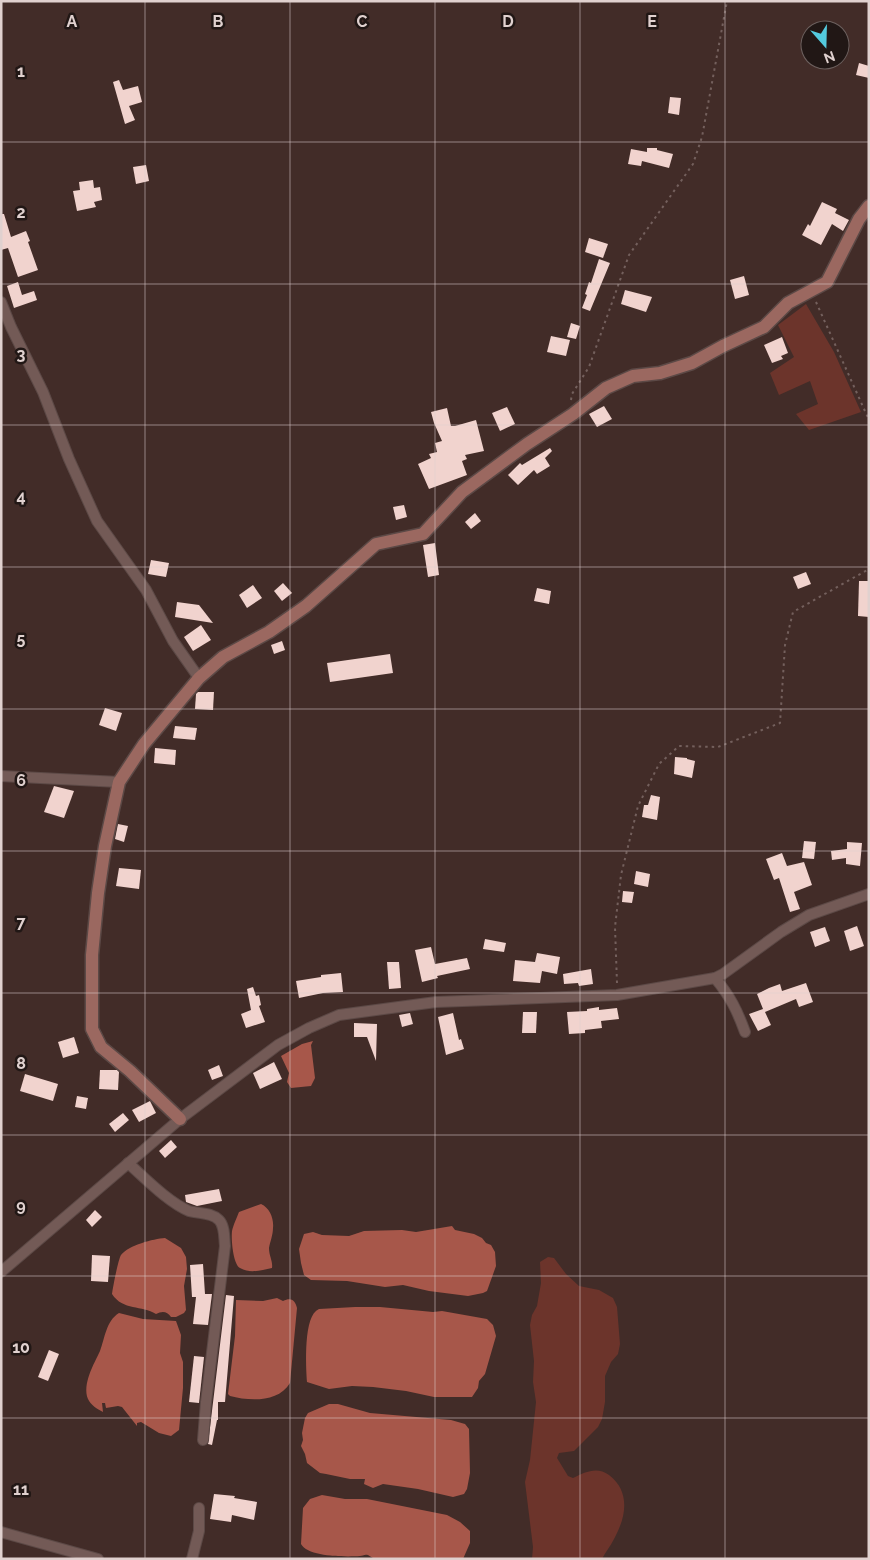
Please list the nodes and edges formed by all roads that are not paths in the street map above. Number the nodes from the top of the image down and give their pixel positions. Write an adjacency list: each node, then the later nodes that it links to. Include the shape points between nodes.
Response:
1 (869, 206): 3 (street, via 827,282 788,303 764,327 692,363 660,373 633,376 606,388 462,492 423,534 376,544 306,606 223,657)
2 (1, 302): 3 (street, via 97,521 146,590 173,641)
3 (198, 678): 5 (street, via 144,744)
4 (1, 776): 5 (street)
5 (119, 782): 9 (street, via 98,893 92,955 92,1029 101,1048)
6 (869, 894): 7 (street, via 810,915)
7 (715, 978): 8 (street, via 736,1006); 9 (street, via 618,995 436,1002 339,1015 278,1045)
8 (745, 1032)
9 (180, 1119): 10 (street)
10 (128, 1163): 11 (street); 12 (street, via 177,1204 190,1211 210,1215 223,1226 225,1246)
11 (1, 1272)
12 (204, 1440)
13 (199, 1508): 16 (street, via 199,1531)
14 (1, 1532): 15 (street)
15 (98, 1559)
16 (192, 1559)

